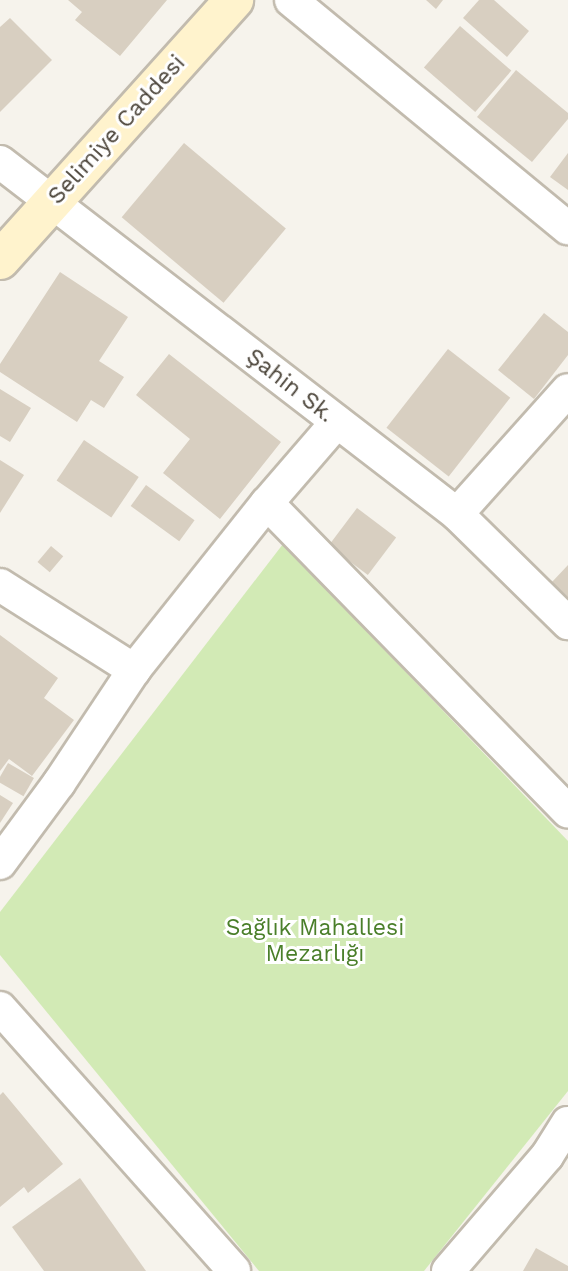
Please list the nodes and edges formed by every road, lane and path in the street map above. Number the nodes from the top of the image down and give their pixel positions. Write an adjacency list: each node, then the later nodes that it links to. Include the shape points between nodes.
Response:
1 (234, 0): 4 (street, Selimiye Caddesi)
2 (291, 0): 5 (street)
3 (0, 162): 4 (street, Şahin Sk.)
4 (51, 203): 6 (street, Selimiye Caddesi); 8 (street, Şahin Sk.)
5 (568, 228)
6 (0, 260)
7 (568, 390): 10 (street)
8 (337, 422): 9 (street); 10 (street, Şahin Sk.)
9 (267, 503): 13 (street); 14 (street)
10 (457, 514): 12 (street, Şahin Sk.)
11 (0, 585): 13 (street)
12 (568, 623)
13 (134, 670): 15 (street)
14 (568, 811)
15 (0, 863)
16 (0, 1008): 19 (street)
17 (568, 1122): 18 (street)
18 (557, 1162): 20 (street)
19 (234, 1271)
20 (448, 1271)

